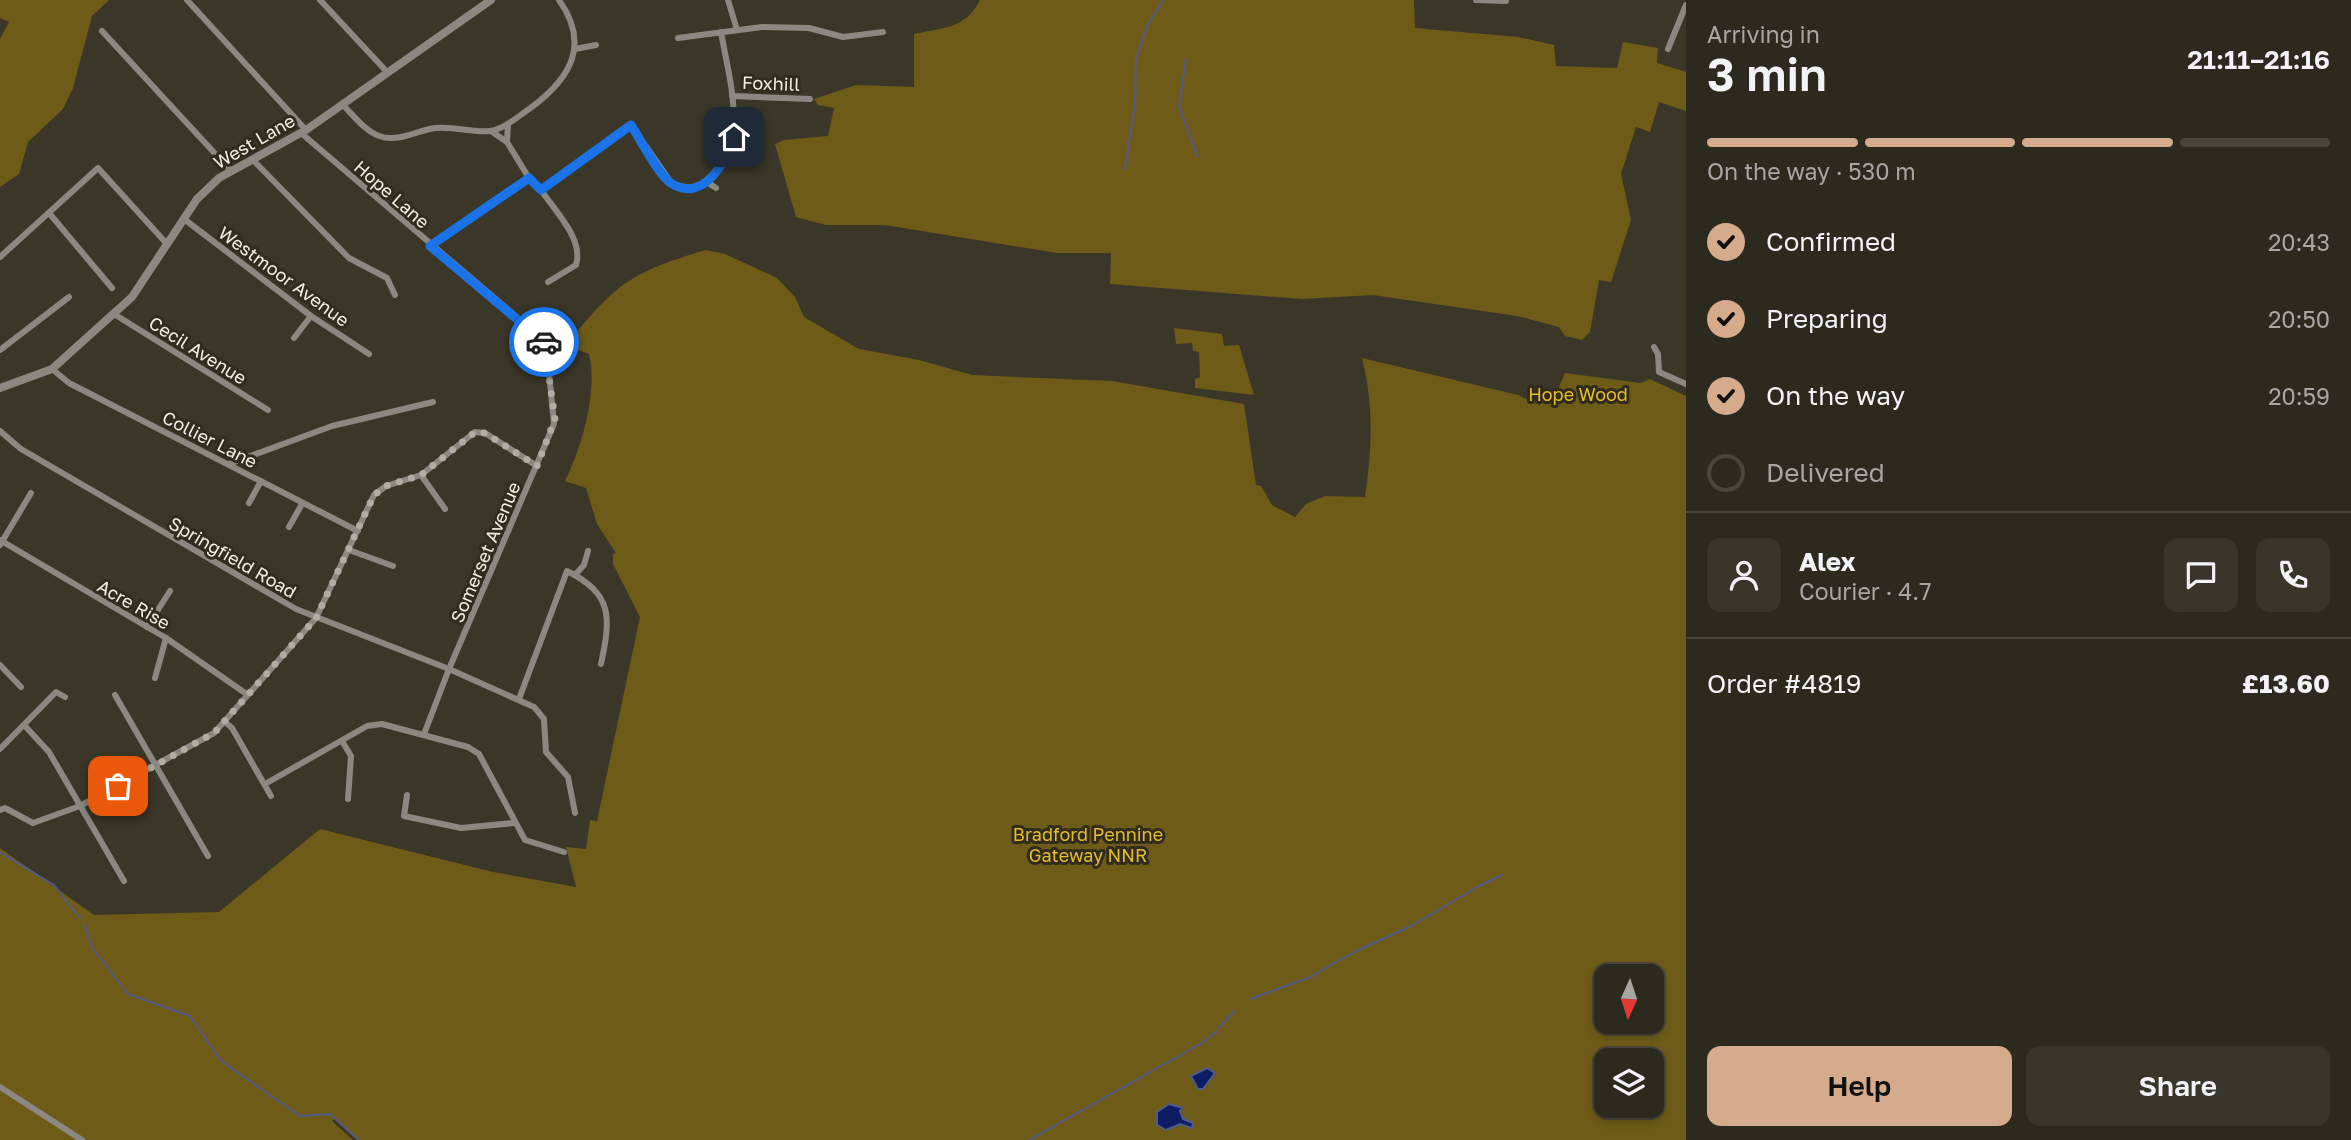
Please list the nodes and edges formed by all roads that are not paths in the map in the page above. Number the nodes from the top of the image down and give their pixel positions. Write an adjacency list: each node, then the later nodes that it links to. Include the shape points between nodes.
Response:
1 (187, 0): 22 (street, Hope Lane)
2 (320, 0): 17 (street)
3 (491, 0): 17 (street, West Lane)
4 (559, 0): 15 (street, via 572,24)
5 (728, 0): 9 (street)
6 (1476, 0): 7 (street)
7 (1506, 1)
8 (1686, 5): 16 (street)
9 (737, 30): 11 (street); 12 (street, via 809,28 843,37)
10 (102, 31): 26 (street)
11 (721, 32): 13 (street); 18 (street)
12 (883, 33)
13 (678, 38)
14 (596, 45): 15 (street)
15 (575, 49): 21 (street, via 568,70 554,89)
16 (1668, 49)
17 (388, 73): 20 (street, West Lane)
18 (732, 96): 19 (street, Foxhill); 28 (street, via 734,137 725,160)
19 (810, 99)
20 (343, 105): 22 (street, West Lane); 23 (street, via 369,131 390,138 438,128)
21 (508, 124): 23 (street); 24 (street)
22 (303, 131): 25 (street, West Lane); 34 (street, Hope Lane)
23 (491, 131): 24 (street)
24 (507, 142): 27 (street)
25 (253, 160): 26 (street, West Lane); 38 (street, via 349,258 387,278)
26 (231, 171): 32 (street, West Lane, via 197,199)
27 (529, 178): 30 (street); 34 (street)
28 (707, 182): 29 (street); 30 (street, via 689,188 672,184 631,125)
29 (716, 188)
30 (541, 190): 36 (street, via 580,253 576,265)
31 (49, 212): 33 (street, via 98,168); 35 (street); 37 (street)
32 (184, 219): 33 (street, West Lane); 41 (street, Westmoor Avenue)
33 (167, 244): 40 (street, West Lane, via 147,279)
34 (430, 246): 46 (street, Hope Lane, via 545,342)
35 (0, 257)
36 (548, 282)
37 (112, 288)
38 (395, 295)
39 (69, 297): 44 (street)
40 (114, 314): 47 (street, West Lane); 51 (street, Cecil Avenue)
41 (311, 316): 42 (street); 45 (street, Westmoor Avenue)
42 (294, 338)
43 (1654, 347): 48 (street, via 1659,372)
44 (0, 350)
45 (369, 354)
46 (547, 364): 54 (street, Somerset Avenue, via 555,419)
47 (52, 369): 49 (street, West Lane); 53 (street, Collier Lane, via 69,383)
48 (1686, 384)
49 (0, 388)
50 (433, 402): 53 (street, via 332,426)
51 (268, 410)
52 (0, 431): 69 (street, Springfield Road, via 21,449)
53 (229, 464): 56 (street, Collier Lane)
54 (537, 466): 55 (street, via 480,431); 74 (street, Somerset Avenue)
55 (421, 475): 60 (street); 62 (street, via 377,491)
56 (261, 481): 58 (street); 59 (street, Collier Lane)
57 (32, 493): 63 (street)
58 (249, 503)
59 (302, 504): 61 (street); 62 (street, Collier Lane)
60 (445, 509)
61 (289, 527)
62 (358, 531): 64 (street)
63 (1, 542): 70 (street, Acre Rise)
64 (349, 550): 66 (street); 69 (street)
65 (589, 551): 67 (street)
66 (393, 566)
67 (575, 575): 72 (street, via 596,588 605,606 607,631); 80 (street, via 567,571)
68 (170, 592): 70 (street)
69 (316, 618): 74 (street, Springfield Road); 78 (street)
70 (147, 627): 71 (street, Acre Rise)
71 (166, 638): 75 (street); 78 (street, Acre Rise)
72 (601, 664)
73 (0, 665): 76 (street)
74 (449, 669): 80 (street, Springfield Road); 83 (street, Somerset Avenue)
75 (155, 678)
76 (21, 687)
77 (115, 695): 86 (street)
78 (248, 695): 81 (street)
79 (65, 697): 82 (street, via 56,692)
80 (519, 699): 93 (street, Springfield Road, via 542,715 544,747 566,772)
81 (225, 722): 86 (street); 87 (street)
82 (25, 726): 85 (street); 91 (street, via 49,752)
83 (424, 734): 84 (street, via 377,723); 94 (street, via 479,754)
84 (342, 741): 87 (street); 90 (street, via 351,756)
85 (0, 749)
86 (156, 766): 91 (street); 96 (street)
87 (265, 784): 89 (street)
88 (407, 795): 94 (street, via 404,816 461,828)
89 (271, 796)
90 (348, 799)
91 (80, 806): 92 (street, via 33,823 5,808); 97 (street)
92 (0, 810)
93 (575, 813)
94 (514, 822): 95 (street, via 525,840)
95 (564, 852)
96 (208, 856)
97 (124, 881)
98 (0, 1087): 99 (street)
99 (82, 1140)

